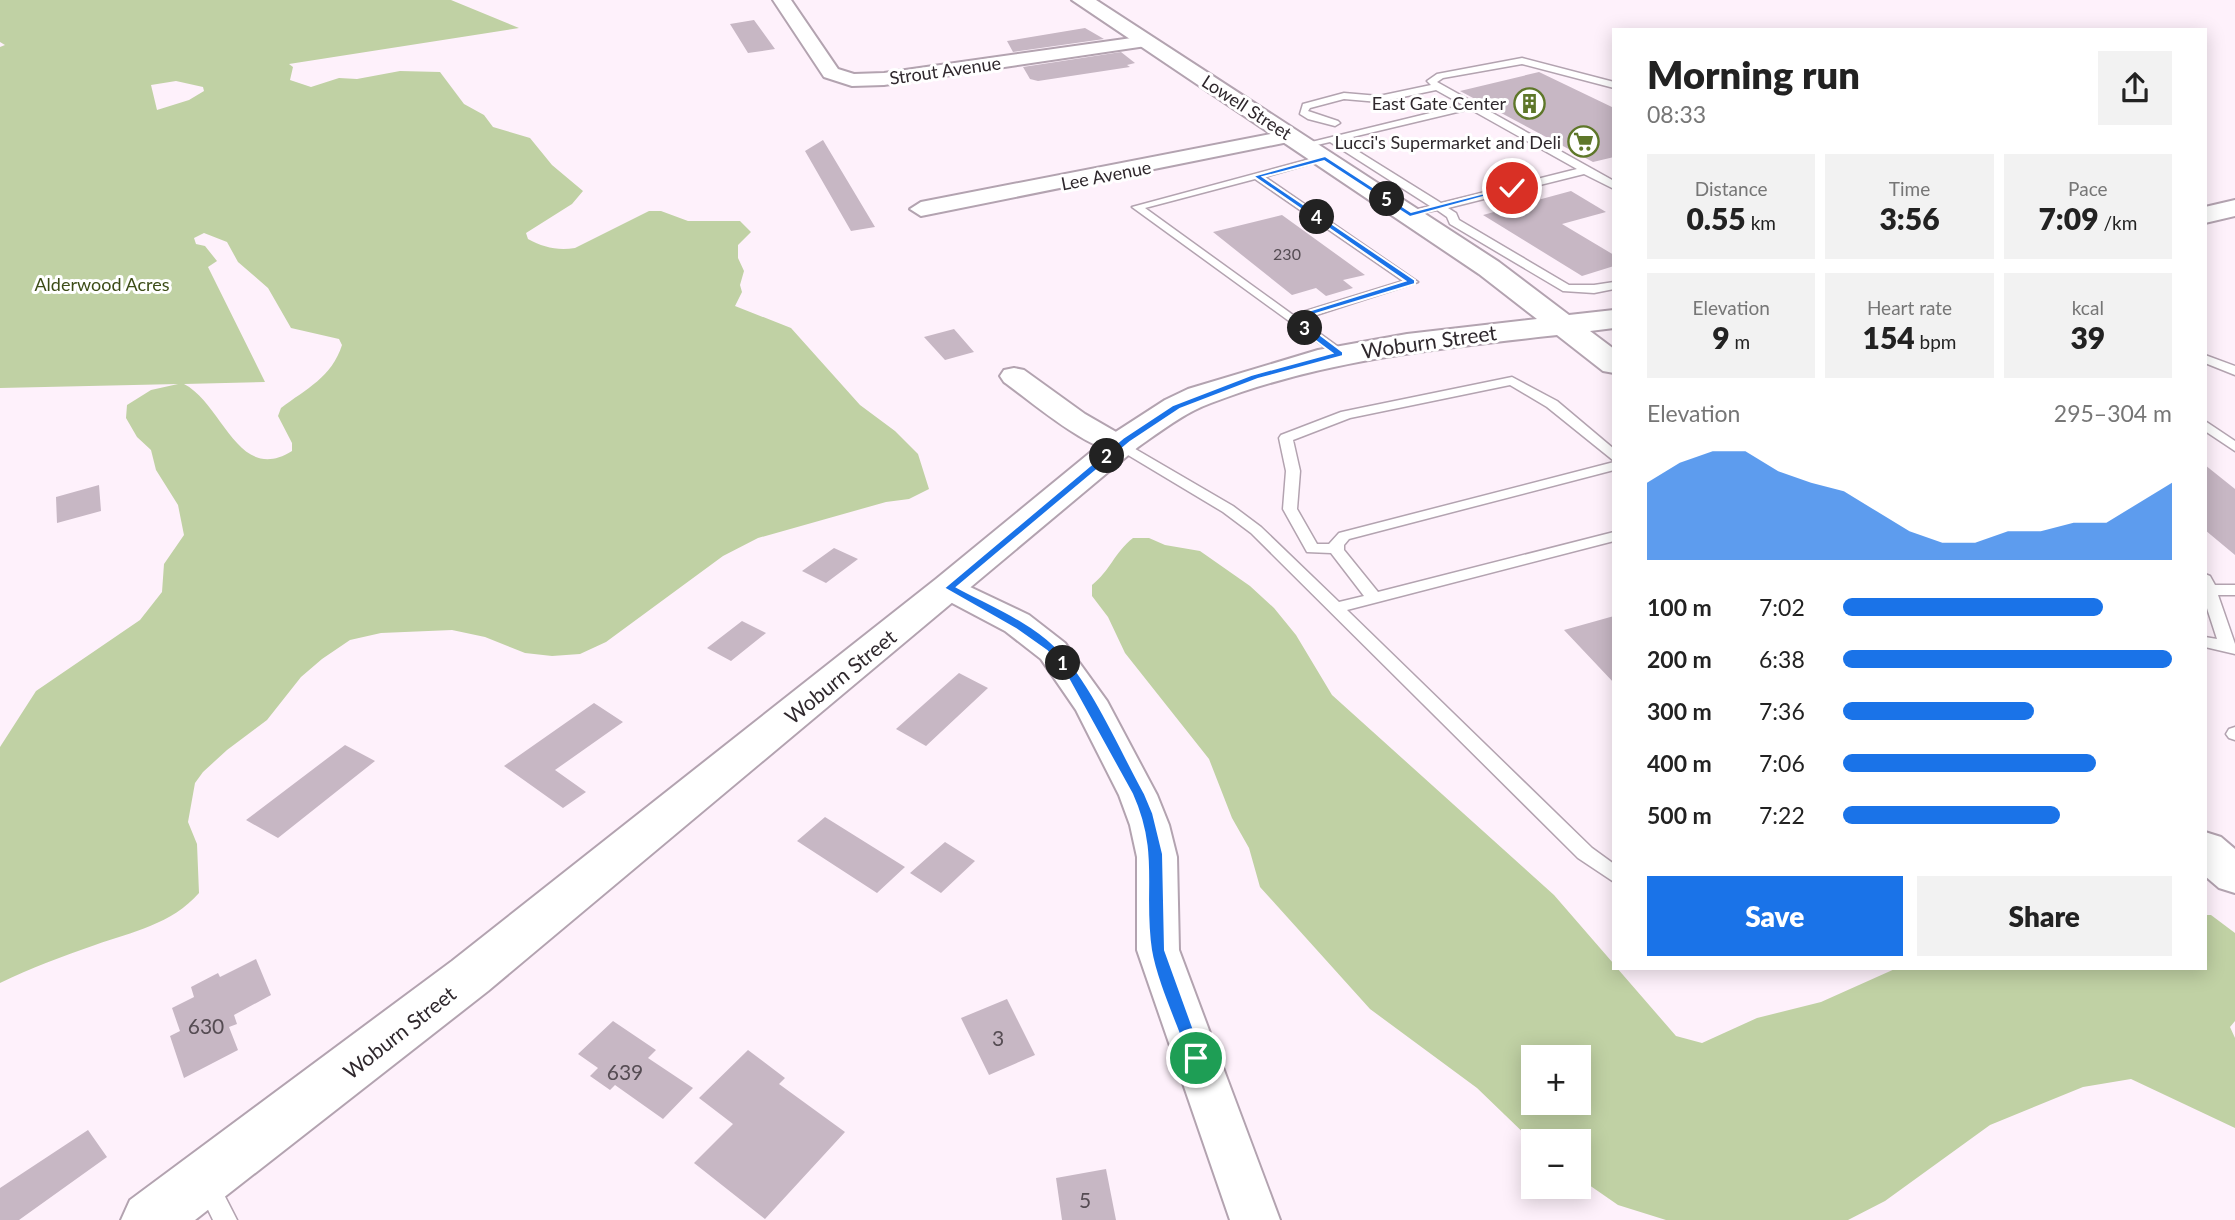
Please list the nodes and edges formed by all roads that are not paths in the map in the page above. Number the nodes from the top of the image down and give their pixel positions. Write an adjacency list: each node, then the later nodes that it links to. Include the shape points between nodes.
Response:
1 (782, 0): 3 (street, Strout Avenue, via 830,71 849,79 884,79)
2 (1082, 0): 3 (street, Lowell Street)
3 (1146, 41): 8 (street, Lowell Street)
4 (1612, 84): 5 (lane, via 1515,61 1437,77 1432,81)
5 (1437, 87): 6 (lane); 7 (lane, via 1379,99 1344,96 1306,106 1303,112)
6 (1471, 106): 8 (lane); 9 (lane)
7 (1335, 123)
8 (1313, 145): 10 (lane); 13 (street, Lee Avenue); 15 (lane); 15 (street, Lowell Street, via 1410,214)
9 (1586, 170): 11 (lane); 15 (lane)
10 (1257, 176): 17 (lane, via 1412,282); 17 (lane, via 1137,207)
11 (1612, 185)
12 (2235, 208): 14 (street)
13 (921, 209)
14 (2207, 215)
15 (1441, 219): 16 (lane, via 1567,289); 19 (street, Lowell Street)
16 (1612, 285)
17 (1292, 319): 20 (lane)
18 (1612, 319): 19 (street, Woburn Street)
19 (1565, 325): 20 (street, Woburn Street); 22 (street, Lowell Street)
20 (1339, 354): 26 (street, Woburn Street, via 1199,396)
21 (2207, 360): 23 (lane)
22 (1612, 362)
23 (2235, 371)
24 (1014, 376): 26 (street)
25 (2207, 426): 27 (lane)
26 (1120, 446): 33 (street, Woburn Street); 36 (lane, via 1242,519)
27 (2235, 447)
28 (1612, 455): 31 (lane, via 1552,404 1512,382 1346,415 1286,438 1293,471 1290,509 1312,549)
29 (1612, 467): 31 (lane, via 1349,534 1340,538)
30 (1612, 537): 35 (lane)
31 (1336, 548): 35 (lane)
32 (2207, 587): 34 (lane); 38 (lane)
33 (949, 588): 42 (street, Woburn Street, via 470,976); 45 (street, via 1020,626 1051,649 1073,676 1138,794 1156,854 1158,950)
34 (2235, 590)
35 (1374, 598): 36 (lane)
36 (1337, 608): 40 (lane)
37 (2207, 642): 38 (lane)
38 (2232, 648)
39 (2207, 852): 41 (street)
40 (1612, 873)
41 (2235, 874)
42 (205, 1179): 43 (street, Woburn Street); 44 (lane)
43 (150, 1220)
44 (225, 1220)
45 (1255, 1220)

